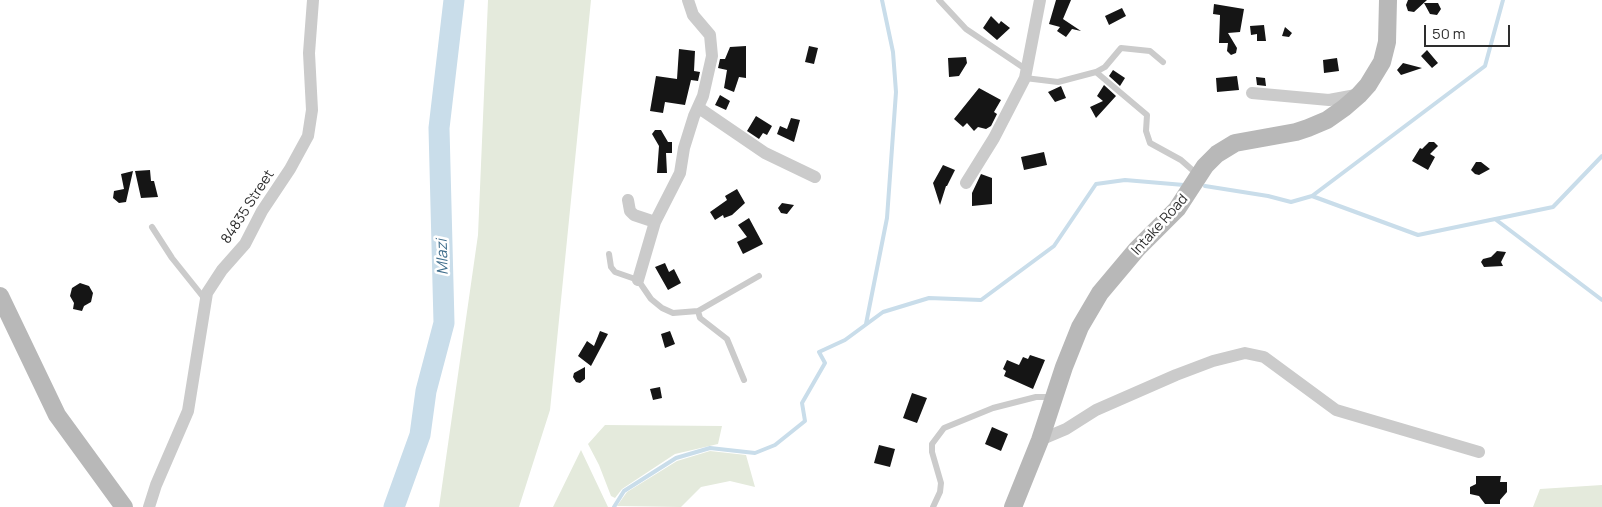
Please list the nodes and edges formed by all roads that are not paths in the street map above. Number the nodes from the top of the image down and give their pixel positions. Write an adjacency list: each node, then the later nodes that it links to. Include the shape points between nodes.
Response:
1 (313, 0): 22 (street, 84835 Street, via 309,52 312,110 308,136 253,231 213,282)
2 (688, 0): 11 (street, via 693,15 712,42 712,56)
3 (939, 0): 8 (lane, via 966,28)
4 (1040, 0): 8 (street)
5 (1388, 0): 10 (street, Intake Road, via 1388,42 1382,62)
6 (1163, 62): 7 (lane, via 1150,51 1121,48 1105,67)
7 (1096, 72): 8 (lane, via 1058,82); 12 (lane, via 1147,114 1146,131 1150,143 1181,160)
8 (1026, 74): 14 (street, via 994,138)
9 (1252, 93): 10 (street, via 1329,100)
10 (1358, 95): 12 (street, Intake Road, via 1327,120 1308,128 1235,143 1217,154)
11 (698, 108): 13 (street, via 764,153); 16 (street, via 684,148 680,173)
12 (1199, 176): 26 (street, Intake Road, via 1177,209 1137,249 1100,294 1080,327)
13 (815, 177)
14 (966, 183)
15 (628, 200): 16 (street, via 634,216)
16 (655, 222): 20 (street)
17 (152, 227): 22 (lane)
18 (610, 254): 20 (lane, via 611,267 615,272)
19 (759, 276): 23 (lane)
20 (638, 280): 23 (lane, via 662,308 673,313)
21 (0, 296): 24 (street)
22 (206, 300): 30 (street, 84835 Street, via 188,411)
23 (698, 311): 25 (lane, via 700,318 727,339)
24 (4, 316): 29 (street, via 57,415)
25 (744, 380)
26 (1053, 397): 27 (street, Intake Road); 31 (lane, via 1036,397 993,408 944,428 932,444 941,483)
27 (1040, 440): 28 (street, via 1066,430 1096,410 1176,375 1244,353 1264,357 1343,413); 32 (street, Intake Road)
28 (1479, 452)
29 (124, 507)
30 (149, 507)
31 (933, 507)
32 (1012, 507)

